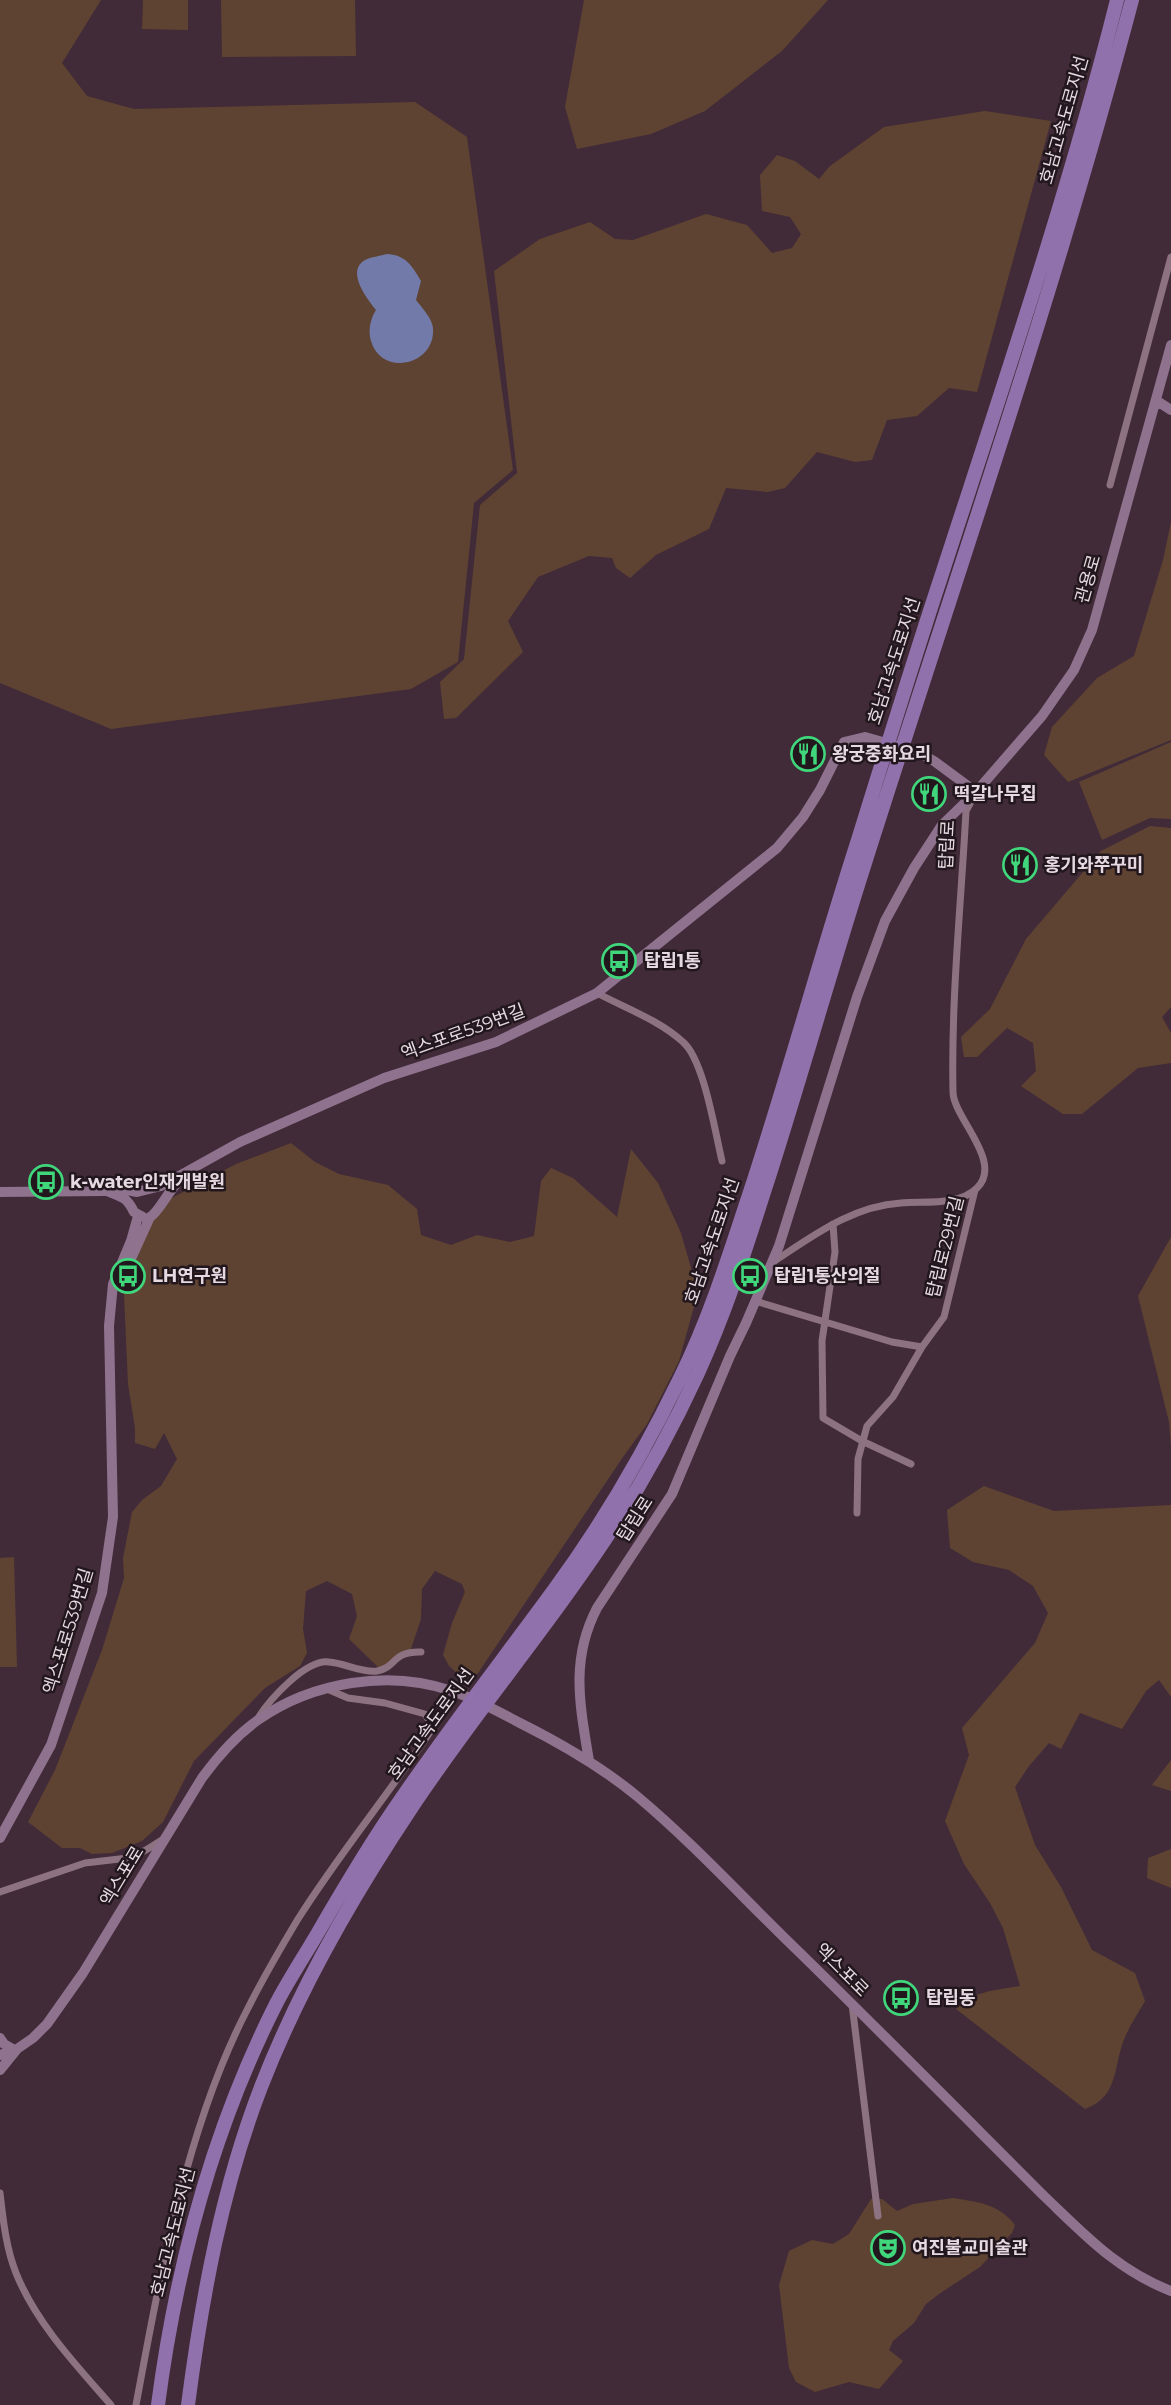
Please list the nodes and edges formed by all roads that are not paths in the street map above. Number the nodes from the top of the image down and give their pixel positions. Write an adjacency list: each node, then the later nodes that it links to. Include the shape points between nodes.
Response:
1 (1117, 0): 46 (highway, 호남고속도로지선, via 1020,338 717,1292 646,1446 603,1517 397,1805 276,2003 211,2160 183,2262)
2 (1132, 0): 47 (highway, 호남고속도로지선, via 1033,344 731,1295 698,1374 615,1525 410,1809 350,1906 294,2011 234,2167 196,2340)
3 (1171, 257): 7 (street)
4 (1171, 345): 5 (main road, 관용로)
5 (1157, 401): 6 (main road); 8 (main road, 관용로, via 1092,630 1074,670 1042,716)
6 (1171, 410)
7 (1110, 485)
8 (976, 792): 9 (main road, 엑스포로539번길, via 918,752 864,737 844,742 803,817 777,848); 13 (street, 탑립로, via 966,811 952,1037 953,1099 976,1139 984,1168 983,1181); 21 (main road, 탑립로, via 942,825 886,921)
9 (597, 993): 10 (street, via 685,1043 700,1072); 11 (main road, 엑스포로539번길, via 496,1042 384,1079 240,1142)
10 (722, 1161)
11 (187, 1173): 12 (main road); 18 (main road)
12 (150, 1190): 16 (main road); 18 (main road)
13 (975, 1190): 20 (street, via 942,1201 860,1210); 24 (street, 탑립로29번길, via 944,1317)
14 (104, 1191): 15 (main road); 16 (main road); 17 (main road)
15 (0, 1192)
16 (137, 1192): 17 (main road)
17 (131, 1204): 19 (main road)
18 (160, 1204): 19 (main road, via 156,1213)
19 (144, 1216): 33 (main road, 엑스포로539번길, via 113,1284 109,1325 113,1517 102,1592 51,1745)
20 (833, 1224): 21 (street); 23 (street, via 835,1252)
21 (772, 1262): 22 (main road, 탑립로)
22 (755, 1301): 23 (street); 31 (main road, 탑립로, via 672,1494 588,1626 579,1690)
23 (825, 1322): 24 (street); 25 (street, via 823,1418)
24 (922, 1347): 25 (street, 탑립로29번길, via 893,1397 867,1426)
25 (862, 1441): 26 (street); 27 (street, 탑립로29번길)
26 (911, 1464)
27 (857, 1513)
28 (421, 1652): 30 (street, 엑스포로, via 402,1653 379,1671 315,1662 265,1707)
29 (326, 1689): 30 (main road, 엑스포로, via 278,1707); 31 (main road, 엑스포로, via 380,1680 452,1691); 45 (street, via 348,1699 425,1714 430,1732 299,1918 246,2013 221,2070 178,2207)
30 (256, 1721): 32 (main road, 엑스포로, via 217,1758)
31 (589, 1761): 35 (main road, 엑스포로, via 671,1826)
32 (166, 1837): 34 (street, via 128,1858 85,1863); 37 (main road, 엑스포로, via 47,2024)
33 (0, 1838)
34 (0, 1892)
35 (852, 2003): 41 (street); 43 (main road, 엑스포로, via 1101,2250 1137,2277)
36 (0, 2038): 37 (main road)
37 (15, 2049): 38 (main road); 39 (main road)
38 (0, 2056): 39 (main road)
39 (0, 2069)
40 (0, 2193): 42 (street)
41 (877, 2216)
42 (2, 2225): 44 (street, via 16,2272 41,2317)
43 (1171, 2291)
44 (111, 2405)
45 (136, 2405)
46 (158, 2405)
47 (188, 2405)

